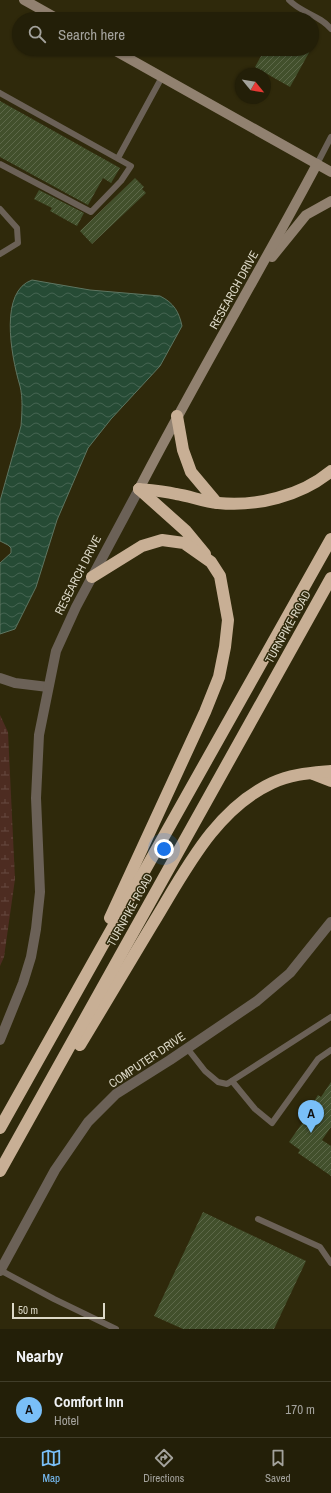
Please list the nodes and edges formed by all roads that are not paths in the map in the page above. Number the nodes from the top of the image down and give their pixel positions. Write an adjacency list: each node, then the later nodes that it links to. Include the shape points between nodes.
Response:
1 (24, 0): 3 (street)
2 (289, 0): 4 (lane)
3 (45, 12)
4 (307, 12)
5 (319, 18): 6 (lane)
6 (331, 29)
7 (124, 56): 8 (street)
8 (162, 77): 11 (lane); 13 (street)
9 (0, 93): 11 (lane)
10 (331, 137): 13 (lane)
11 (118, 158): 12 (lane, via 131,166 121,181 91,212)
12 (0, 164)
13 (317, 164): 14 (street); 18 (street, RESEARCH DRIVE)
14 (331, 172)
15 (331, 201): 18 (street, via 306,214)
16 (0, 209): 17 (lane, via 17,228 18,242)
17 (0, 254)
18 (256, 277): 19 (street, RESEARCH DRIVE)
19 (177, 416): 21 (street, RESEARCH DRIVE); 22 (highway, via 183,450 191,472)
20 (331, 471): 22 (highway, via 304,488 280,497 239,504)
21 (139, 489): 22 (highway, via 174,493); 24 (highway, via 186,531); 25 (street, RESEARCH DRIVE)
22 (217, 503)
23 (331, 539): 34 (highway, TURNPIKE ROAD)
24 (211, 562): 25 (highway, via 184,543 162,540 142,546); 34 (highway, via 220,576 228,620 218,677 205,712 128,882)
25 (92, 577): 28 (street, RESEARCH DRIVE, via 56,651)
26 (331, 578): 40 (highway, TURNPIKE ROAD)
27 (0, 678): 28 (street, via 15,683)
28 (48, 687): 35 (street, RESEARCH DRIVE, via 39,735 37,766 40,892 36,929 23,983)
29 (331, 771): 30 (highway)
30 (312, 773): 31 (highway); 41 (highway, via 292,775 271,783 229,814 203,843)
31 (331, 781)
32 (331, 922): 36 (street, COMPUTER DRIVE, via 290,973 257,1000)
33 (331, 1017): 38 (lane)
34 (57, 1027): 39 (highway, TURNPIKE ROAD)
35 (0, 1040)
36 (187, 1048): 38 (lane, via 205,1071 218,1082 227,1084); 44 (street, COMPUTER DRIVE, via 116,1094 88,1122 55,1170)
37 (331, 1050): 38 (lane, via 318,1059 272,1123 255,1109)
38 (232, 1081)
39 (0, 1128)
40 (0, 1171)
41 (0, 1176)
42 (258, 1219): 43 (lane, via 320,1247)
43 (331, 1263)
44 (0, 1271): 45 (lane)
45 (116, 1329)

